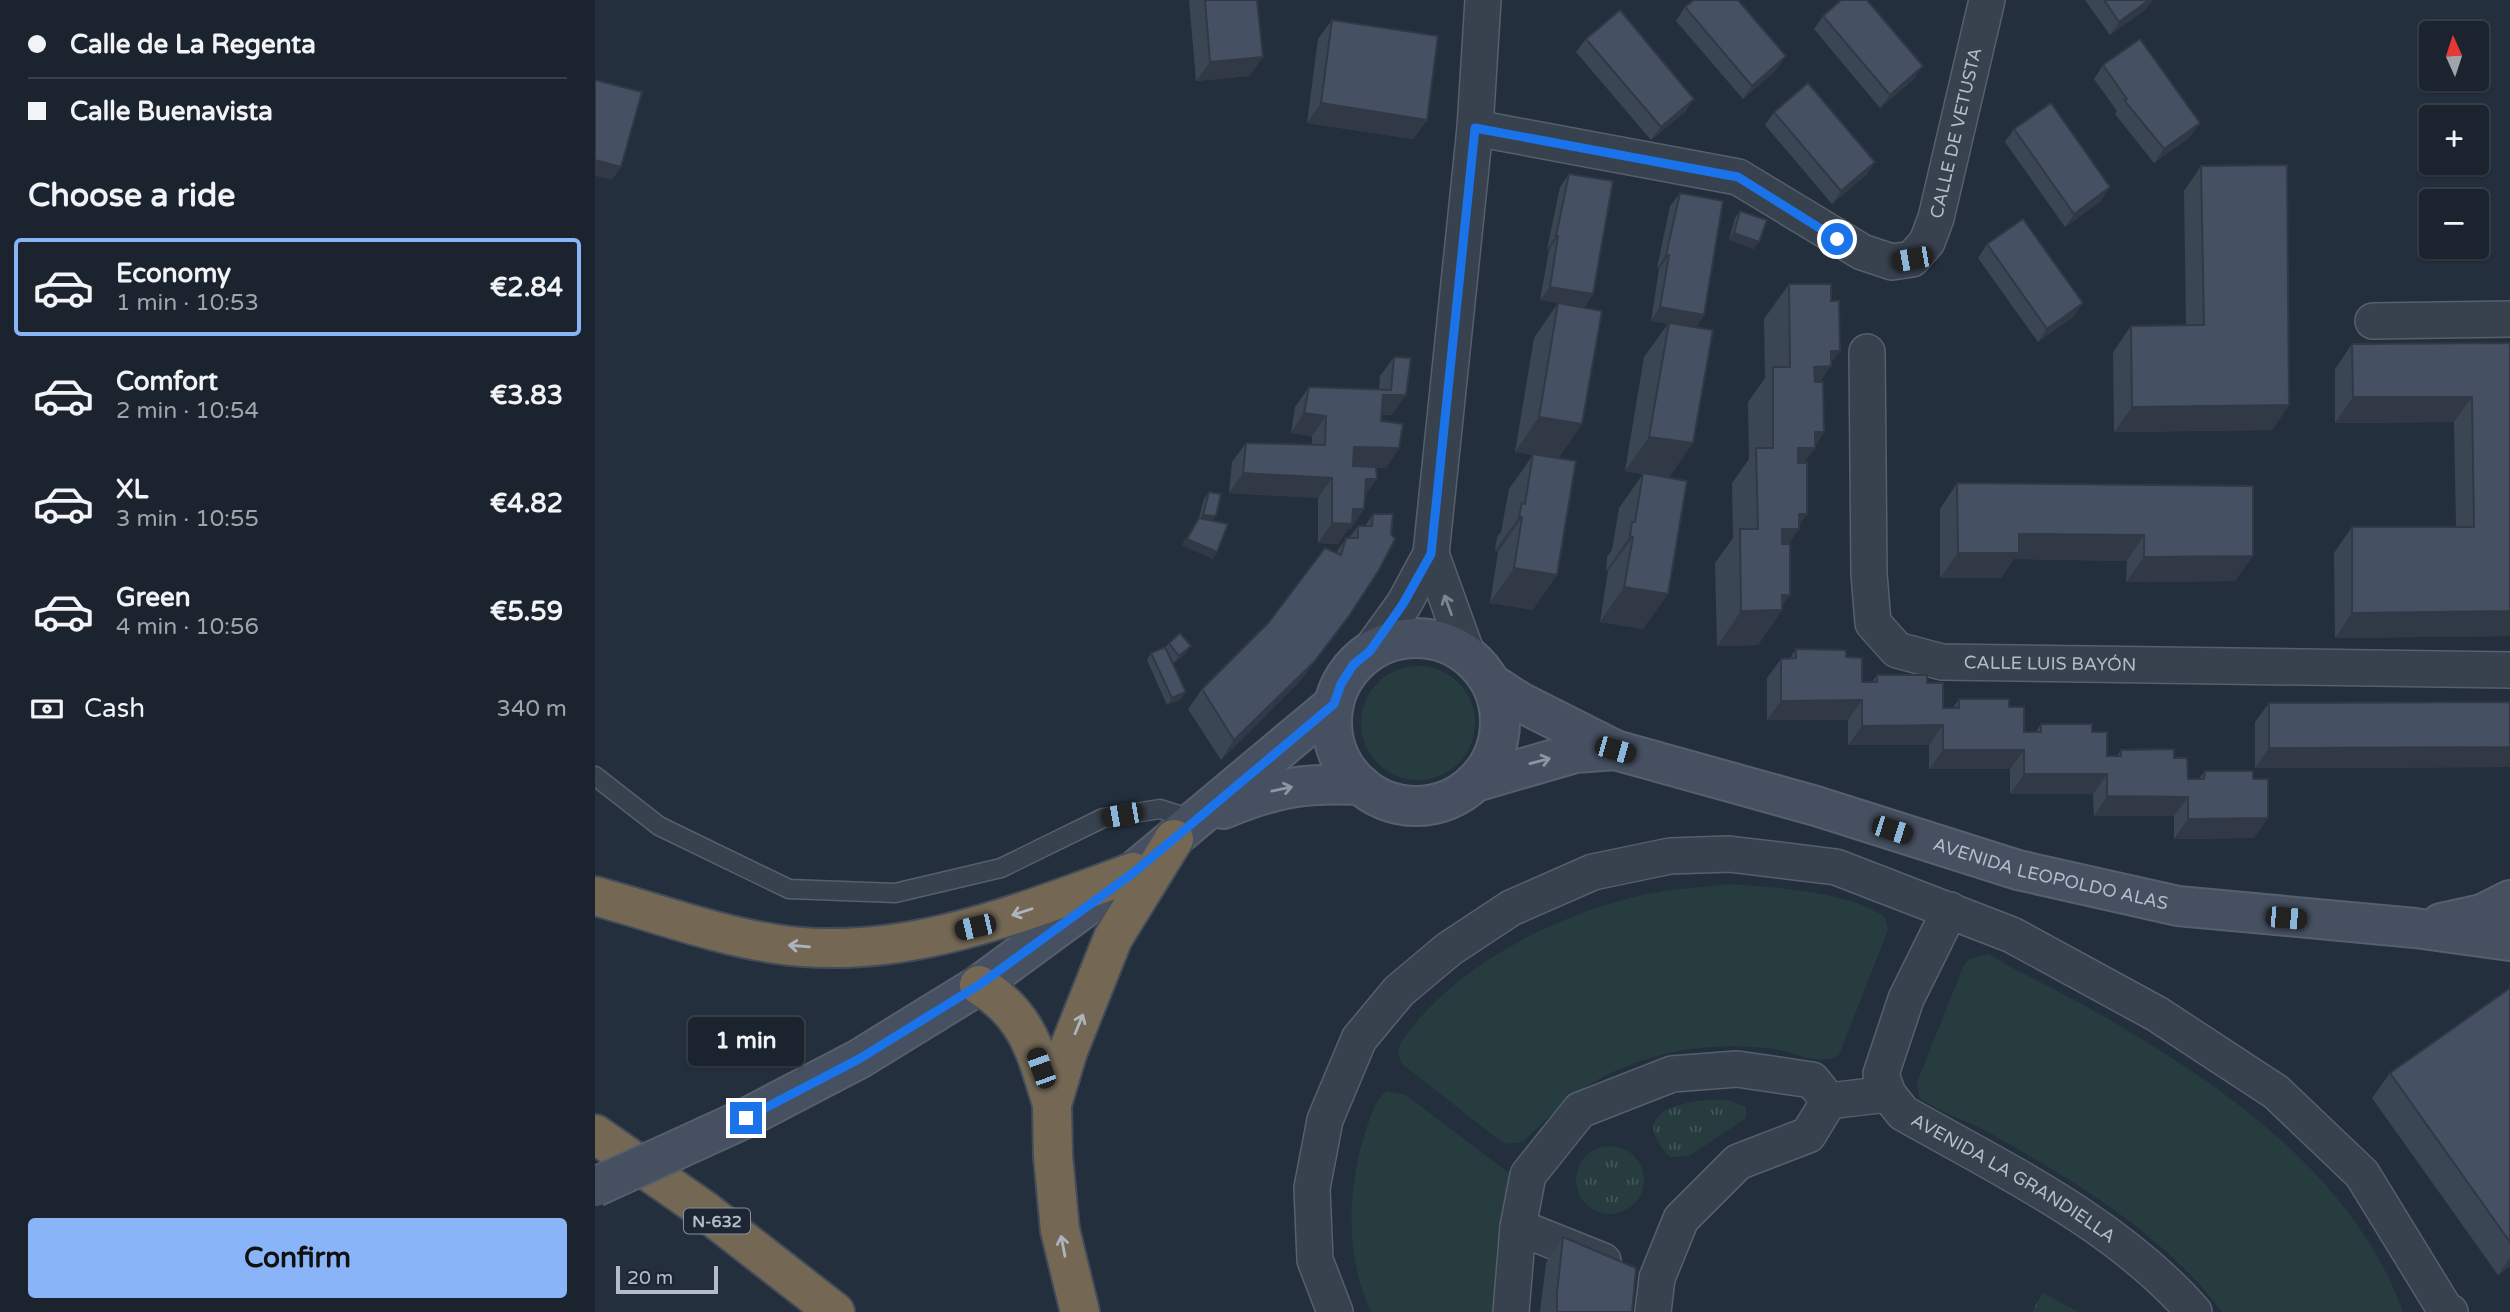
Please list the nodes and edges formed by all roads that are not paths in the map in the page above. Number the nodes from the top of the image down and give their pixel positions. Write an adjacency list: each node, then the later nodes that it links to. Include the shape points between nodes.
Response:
1 (1483, 0): 3 (street)
2 (1987, 0): 3 (street, CALLE DE VETUSTA, via 1936,218 1927,242 1912,259 1892,262 1861,253 1738,177)
3 (1475, 128): 7 (street)
4 (2510, 319): 5 (street)
5 (2373, 321)
6 (1867, 352): 10 (street, CALLE LUIS BAYÓN, via 1869,574 1874,623 1897,650 1942,662)
7 (1431, 554): 8 (street); 9 (street, one-way to 7)
8 (1370, 651): 9 (main road, via 1394,640 1419,637 1445,642); 12 (main road, via 1353,665)
9 (1467, 654): 11 (main road)
10 (2510, 670)
11 (1492, 684): 13 (main road, AVENIDA LEOPOLDO ALAS); 15 (main road, via 1500,709 1500,736 1491,761)
12 (1334, 704): 16 (main road, via 1336,748); 17 (main road)
13 (1615, 750): 15 (main road, AVENIDA LEOPOLDO ALAS, one-way to 13, via 1575,753); 22 (main road, AVENIDA LEOPOLDO ALAS, via 2094,890 2220,912)
14 (595, 776): 17 (lane, via 659,826 789,889 895,893 1001,868 1103,818 1160,809)
15 (1475, 782): 16 (main road, via 1437,803 1415,806 1392,802)
16 (1361, 785): 17 (main road, one-way to 16, via 1262,793 1306,783)
17 (1185, 830): 18 (main road); 27 (highway, one-way to 17, via 1113,938)
18 (1133, 873): 19 (highway, one-way to 19, via 975,927 886,947 775,944); 24 (main road)
19 (595, 896)
20 (2510, 900): 22 (main road, AVENIDA LEOPOLDO ALAS, via 2463,920)
21 (1950, 910): 25 (street, via 1906,999 1881,1074); 36 (street, via 1836,867 1729,854 1669,856 1593,872 1501,915 1449,949 1399,991 1359,1039 1330,1107 1312,1188 1315,1260); 39 (street, via 2011,935 2157,1014 2276,1091 2362,1174)
22 (2414, 928): 23 (main road, AVENIDA LEOPOLDO ALAS)
23 (2510, 941)
24 (979, 985): 27 (highway, via 1016,1014 1029,1035); 30 (main road, bridge, via 859,1059 746,1118)
25 (1888, 1094): 26 (street); 38 (street, AVENIDA LA GRANDIELLA, via 1903,1113 2057,1202 2121,1245 2163,1277)
26 (1829, 1101): 31 (street, via 1812,1080 1737,1069 1672,1074 1580,1110 1528,1175); 32 (street, via 1808,1135 1738,1162 1681,1219)
27 (1052, 1104): 35 (highway, one-way to 27, via 1060,1230)
28 (595, 1134): 34 (highway, N-632)
29 (595, 1166): 33 (highway, via 705,1241)
30 (595, 1186)
31 (1518, 1227): 32 (street); 37 (street)
32 (1655, 1295)
33 (797, 1312)
34 (835, 1312)
35 (1080, 1312)
36 (1335, 1312)
37 (1511, 1312)
38 (2194, 1312)
39 (2450, 1312)

